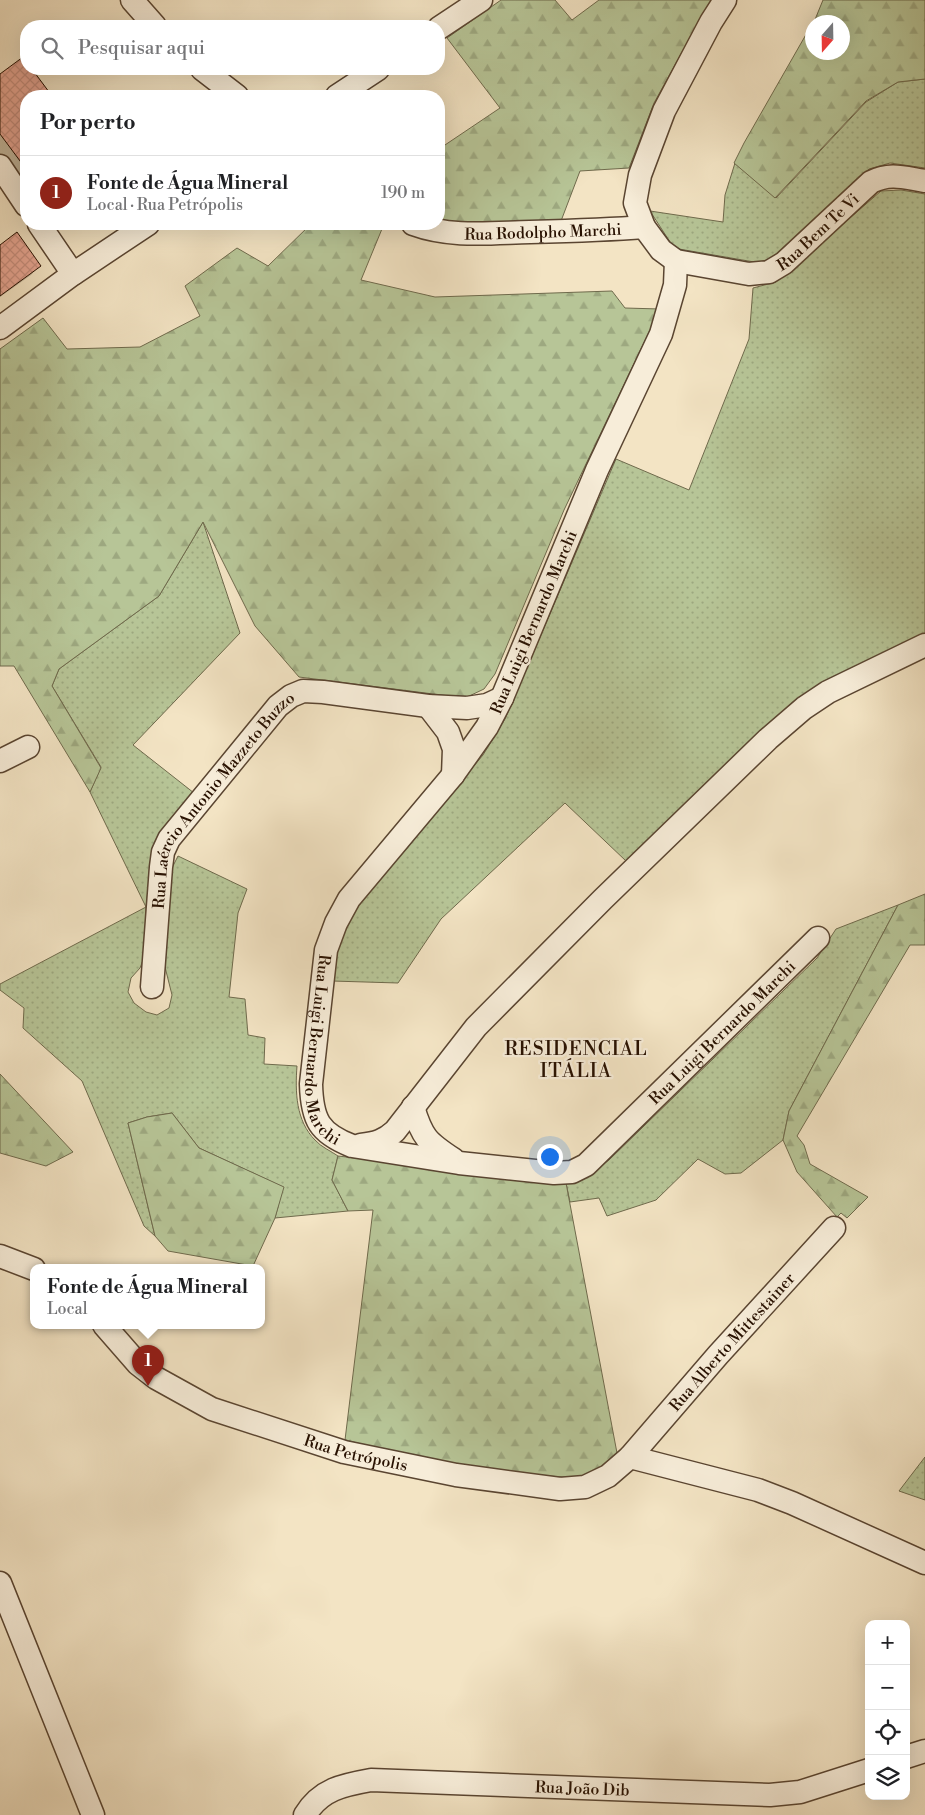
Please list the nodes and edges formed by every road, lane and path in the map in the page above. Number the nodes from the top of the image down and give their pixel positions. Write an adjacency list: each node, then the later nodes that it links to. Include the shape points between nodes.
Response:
1 (132, 0): 4 (street)
2 (481, 0): 5 (street)
3 (725, 0): 13 (street, via 664,111 640,175 635,203)
4 (150, 20)
5 (445, 24)
6 (210, 75): 8 (street)
7 (369, 75): 9 (street)
8 (229, 90)
9 (346, 90)
10 (0, 166): 12 (street)
11 (925, 181): 17 (street, Rua Bem Te Vi, via 891,175 871,182 784,264 769,272 749,274)
12 (20, 196)
13 (644, 227): 16 (street, Rua Rodolpho Marchi, via 460,234); 17 (street)
14 (43, 230): 18 (street)
15 (139, 230): 18 (street)
16 (429, 230)
17 (676, 262): 21 (street, Rua Luigi Bernardo Marchi, via 675,285 661,334 597,470)
18 (73, 274): 19 (street)
19 (0, 328)
20 (925, 645): 28 (street, via 828,692 768,738 476,1027)
21 (502, 698): 22 (street, Rua Laércio Antonio Mazzeto Buzzo, via 487,705 466,708); 25 (street, Rua Luigi Bernardo Marchi, via 487,727)
22 (428, 706): 25 (street, via 448,732 454,749); 27 (street, Rua Laércio Antonio Mazzeto Buzzo, via 303,691 278,706 169,839 163,852)
23 (28, 746): 24 (street)
24 (0, 761)
25 (453, 776): 29 (street, Rua Luigi Bernardo Marchi, via 348,899 326,950 312,1104 316,1120 325,1130)
26 (818, 938): 30 (street, Rua Luigi Bernardo Marchi, via 586,1165 572,1172 554,1173)
27 (152, 987)
28 (413, 1107): 29 (street, via 387,1138 378,1143); 30 (street, via 428,1141)
29 (352, 1146): 30 (street, Rua Luigi Bernardo Marchi)
30 (460, 1164)
31 (834, 1228): 35 (street, Rua Alberto Mittestainer)
32 (0, 1256): 33 (street)
33 (30, 1267)
34 (107, 1329): 35 (street, Rua Petrópolis, via 138,1364 156,1378 212,1409 344,1452 456,1475 560,1489 585,1488 608,1476)
35 (630, 1457): 36 (street, via 758,1490)
36 (925, 1563)
37 (0, 1583): 41 (street)
38 (925, 1751): 39 (street)
39 (910, 1756)
40 (865, 1771): 42 (street, Rua João Dib, via 800,1792 770,1795 371,1780 342,1785 320,1796)
41 (94, 1815)
42 (305, 1815)

